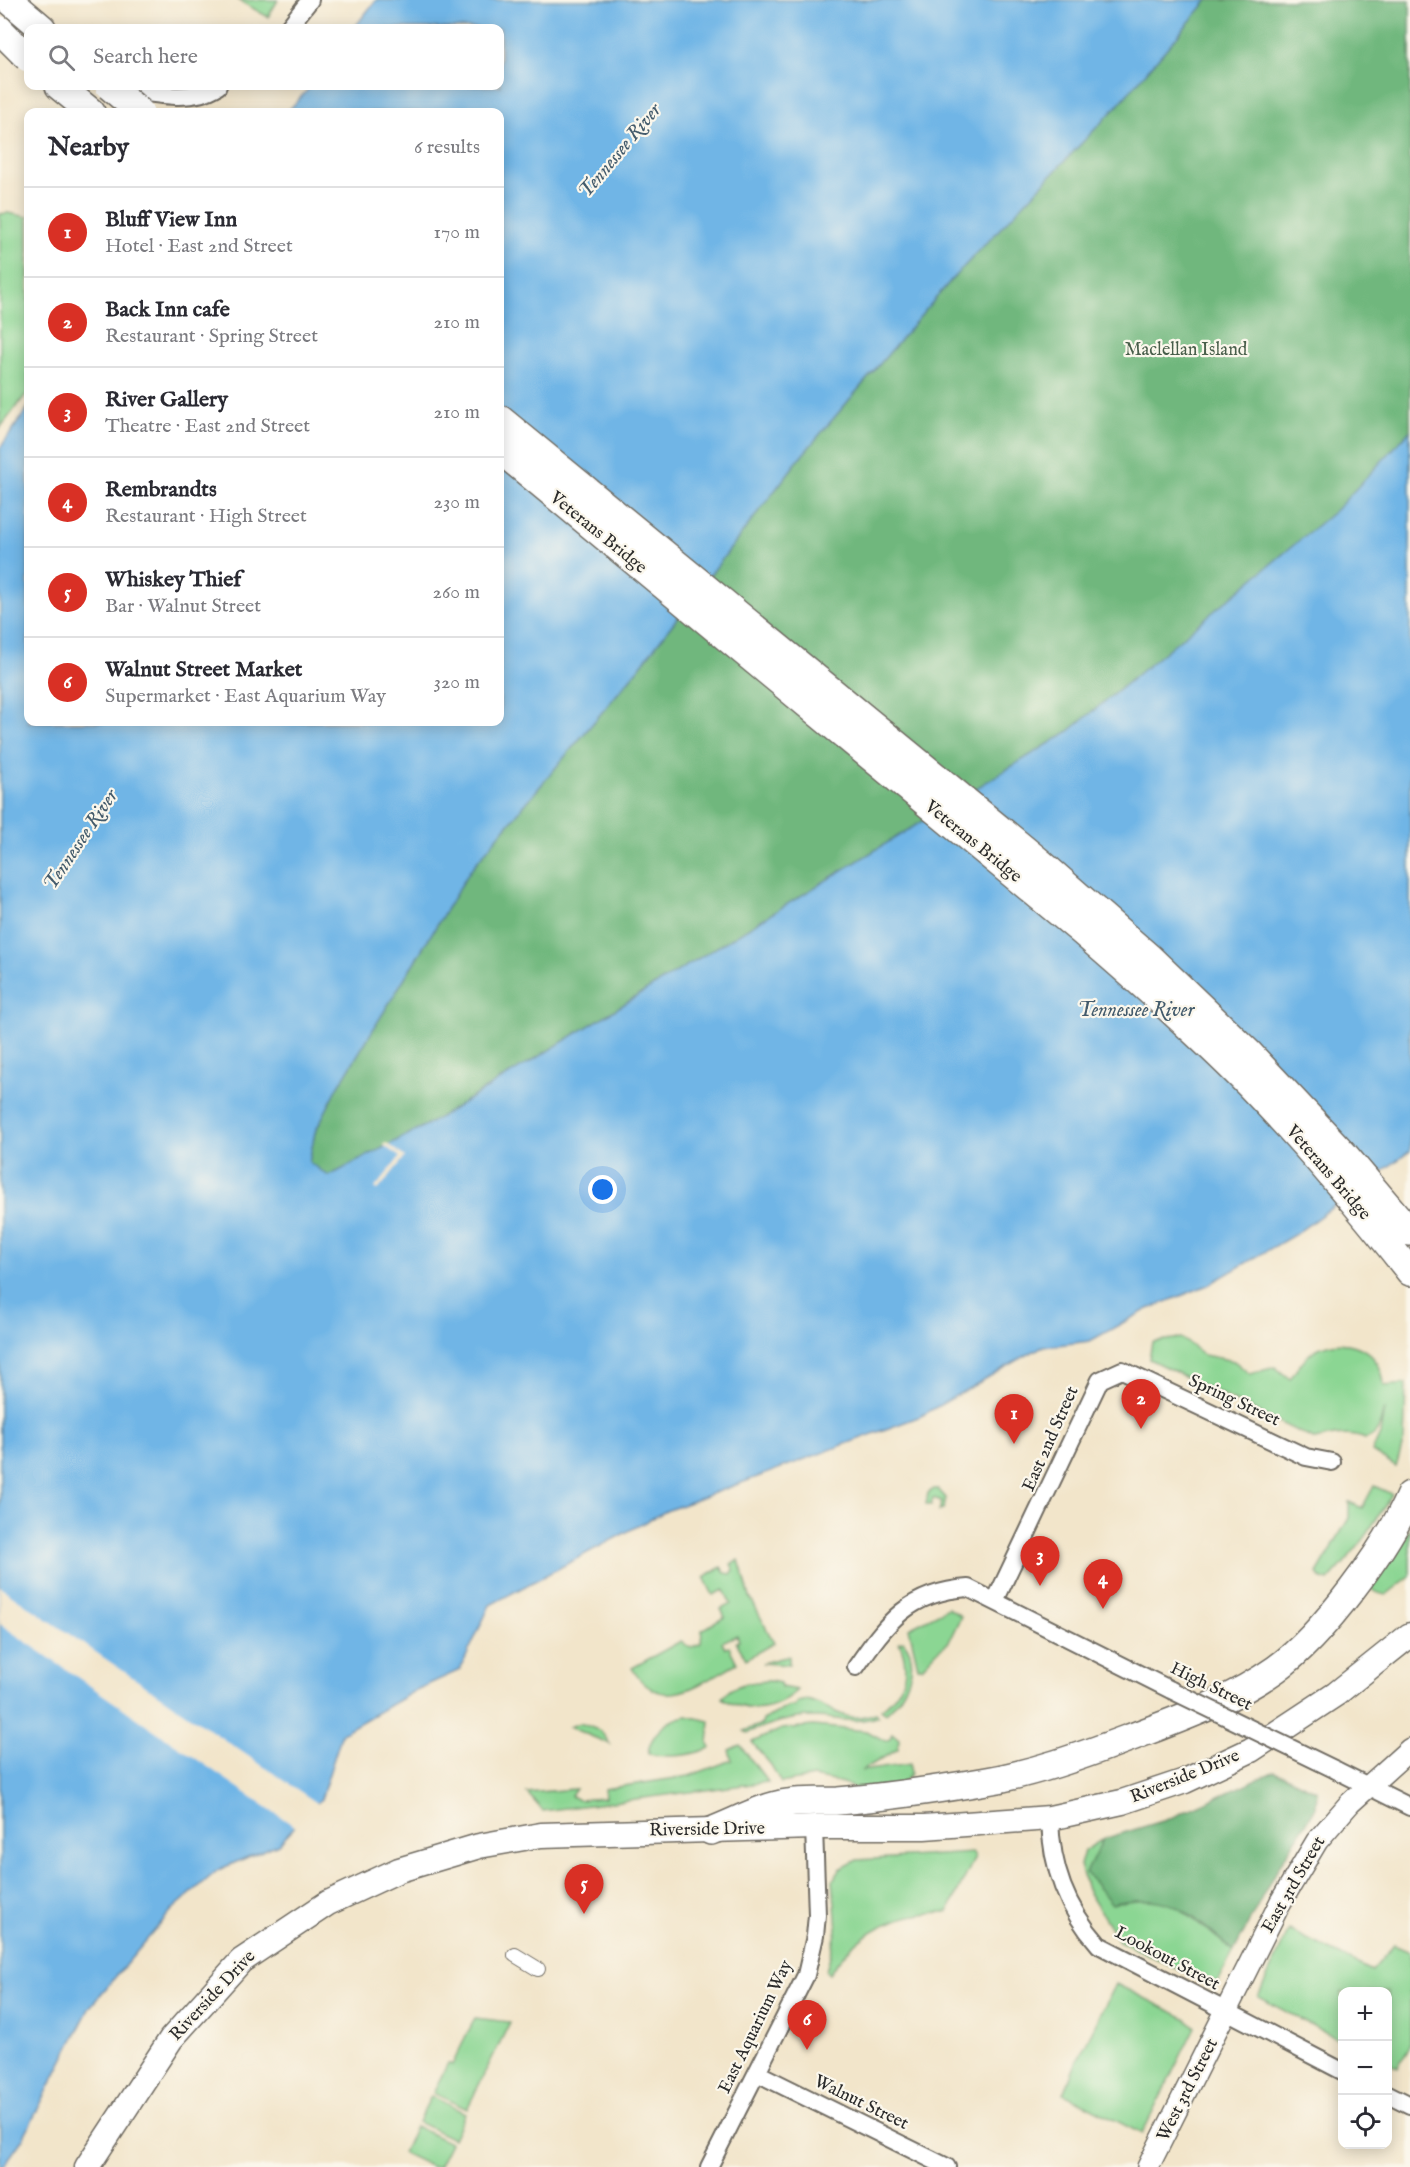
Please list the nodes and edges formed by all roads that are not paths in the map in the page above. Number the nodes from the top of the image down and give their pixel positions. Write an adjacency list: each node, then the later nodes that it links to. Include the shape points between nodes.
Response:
1 (9, 0): 3 (main road)
2 (310, 0): 4 (street)
3 (37, 24)
4 (291, 24)
5 (0, 30): 8 (main road, bridge)
6 (0, 41): 9 (main road)
7 (0, 47): 10 (street)
8 (24, 54)
9 (24, 56)
10 (24, 56)
11 (64, 90): 15 (main road)
12 (114, 90): 16 (main road, bridge)
13 (127, 90): 14 (street, via 167,96)
14 (212, 90)
15 (86, 108)
16 (135, 108)
17 (504, 422): 19 (main road, Veterans Bridge, via 1040,862 1150,958 1249,1053 1344,1154)
18 (504, 453): 20 (main road, Veterans Bridge, via 1150,991 1287,1126)
19 (1410, 1232)
20 (1410, 1272)
21 (1122, 1370): 22 (street, Spring Street, via 1306,1457); 24 (street, East 2nd Street, via 1100,1380)
22 (1332, 1462)
23 (1410, 1495): 32 (main road, via 1380,1550 1340,1602 1277,1668 1239,1693 1044,1767 984,1782 839,1801 787,1803)
24 (995, 1601): 26 (street, High Street, via 968,1588 944,1590 921,1599 884,1626); 28 (street, High Street, bridge)
25 (1410, 1635): 30 (main road, Riverside Drive, via 1336,1694 1251,1750 1185,1781 1122,1802)
26 (856, 1667)
27 (1410, 1749): 28 (street, East 3rd Street)
28 (1368, 1785): 29 (street, High Street); 35 (street, East 3rd Street, via 1317,1841 1280,1903)
29 (1410, 1807)
30 (1050, 1818): 31 (main road, Riverside Drive, via 924,1827); 35 (street, Lookout Street, via 1052,1851 1060,1883 1080,1922 1098,1945)
31 (814, 1827): 32 (main road, Riverside Drive); 37 (street, East Aquarium Way, via 817,1915 811,1957 799,1992)
32 (711, 1831): 40 (main road, Riverside Drive, via 579,1833 504,1840 425,1861 363,1885 309,1914 253,1951 214,1990 171,2040)
33 (515, 1954): 34 (street)
34 (538, 1969)
35 (1227, 2013): 36 (street, Lookout Street); 43 (street, West 3rd Street)
36 (1338, 2069)
37 (757, 2073): 41 (street, East Aquarium Way); 42 (street, Walnut Street)
38 (1390, 2095): 39 (street)
39 (1410, 2105)
40 (87, 2167)
41 (709, 2167)
42 (947, 2167)
43 (1148, 2167)

